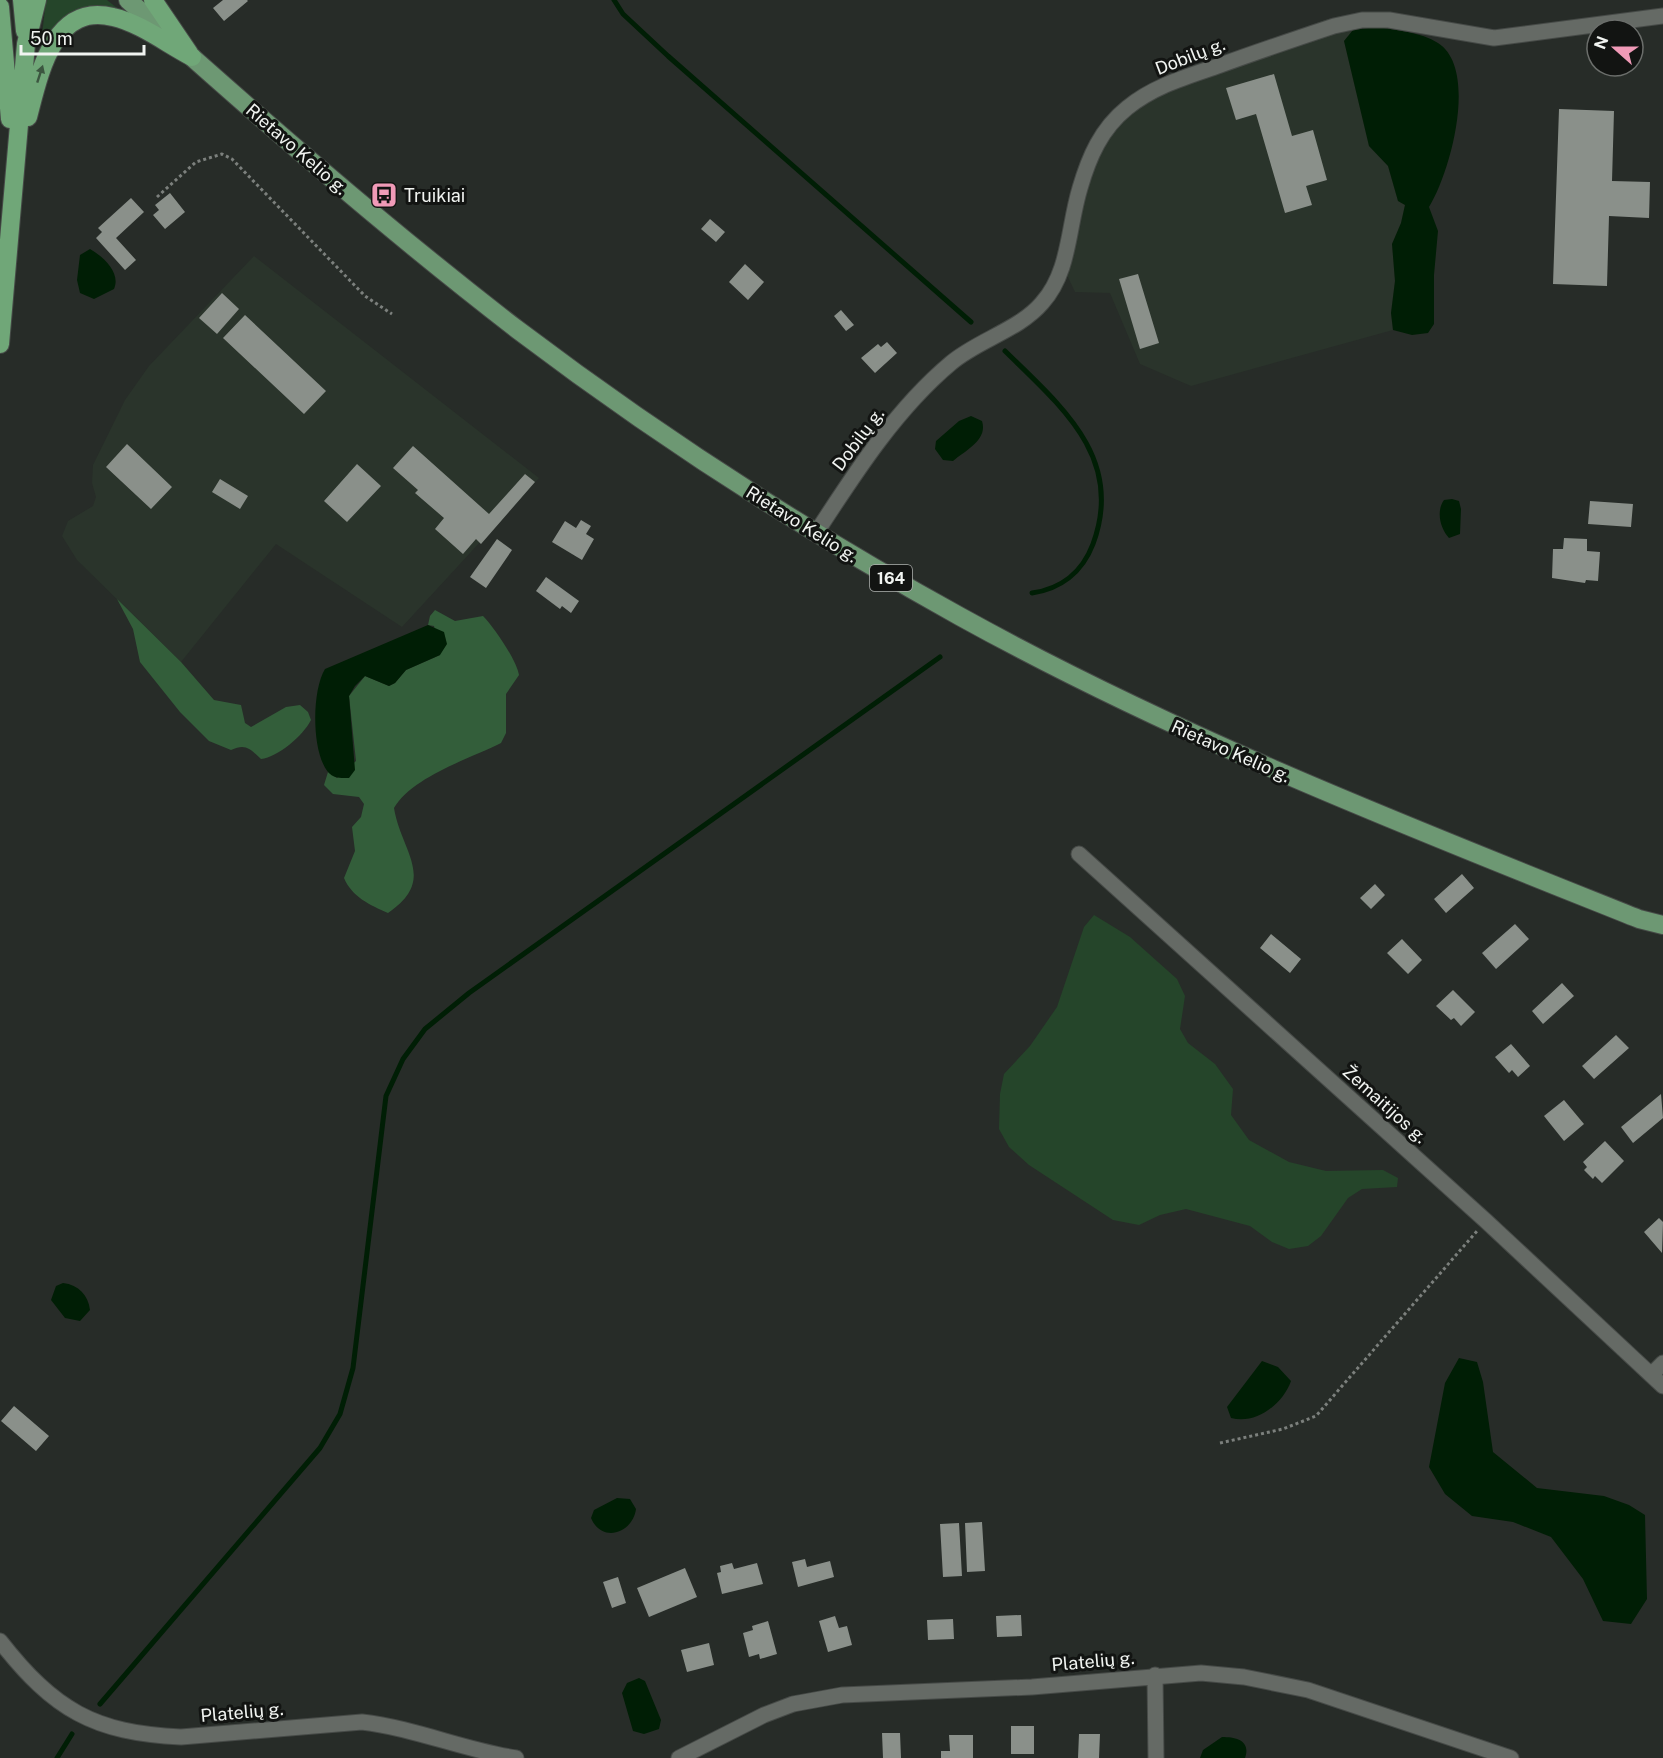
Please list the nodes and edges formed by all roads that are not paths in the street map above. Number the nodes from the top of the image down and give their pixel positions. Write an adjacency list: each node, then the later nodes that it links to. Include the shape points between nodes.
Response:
1 (22, 0): 7 (highway)
2 (37, 0): 7 (highway)
3 (128, 0): 8 (main road, Rietavo Kelio g. / 164)
4 (153, 0): 8 (highway)
5 (0, 7): 9 (highway)
6 (1663, 16): 11 (street, Dobilų g., via 1494,38 1389,20 1362,20 1334,26 1162,86 1127,108 1090,154 1064,263 1054,288 1040,306 954,360 931,380 904,409)
7 (26, 44): 9 (highway)
8 (192, 57): 9 (highway, one-way to 8, via 50,46 78,20 97,15 113,17); 11 (main road, Rietavo Kelio g. / 164, via 372,213 519,331 683,448)
9 (15, 171): 10 (highway)
10 (0, 344)
11 (816, 533): 13 (main road, Rietavo Kelio g. / 164, via 971,623 1182,730 1359,807)
12 (1079, 854): 17 (street, Žemaitijos g.)
13 (1639, 919): 14 (main road, Rietavo Kelio g. / 164); 15 (main road, Rietavo Kelio g. / 164)
14 (1663, 925)
15 (1663, 932)
16 (1663, 1363): 17 (street)
17 (1651, 1375): 18 (street, Žemaitijos g.)
18 (1663, 1386)
19 (0, 1641): 21 (street, Platelių g., via 20,1667 54,1699 108,1728 181,1737 362,1722)
20 (1155, 1675): 22 (street, Platelių g., via 1032,1687 815,1699 765,1715); 23 (street); 24 (street, Platelių g., via 1201,1673 1284,1684)
21 (516, 1758)
22 (679, 1758)
23 (1156, 1758)
24 (1511, 1758)

